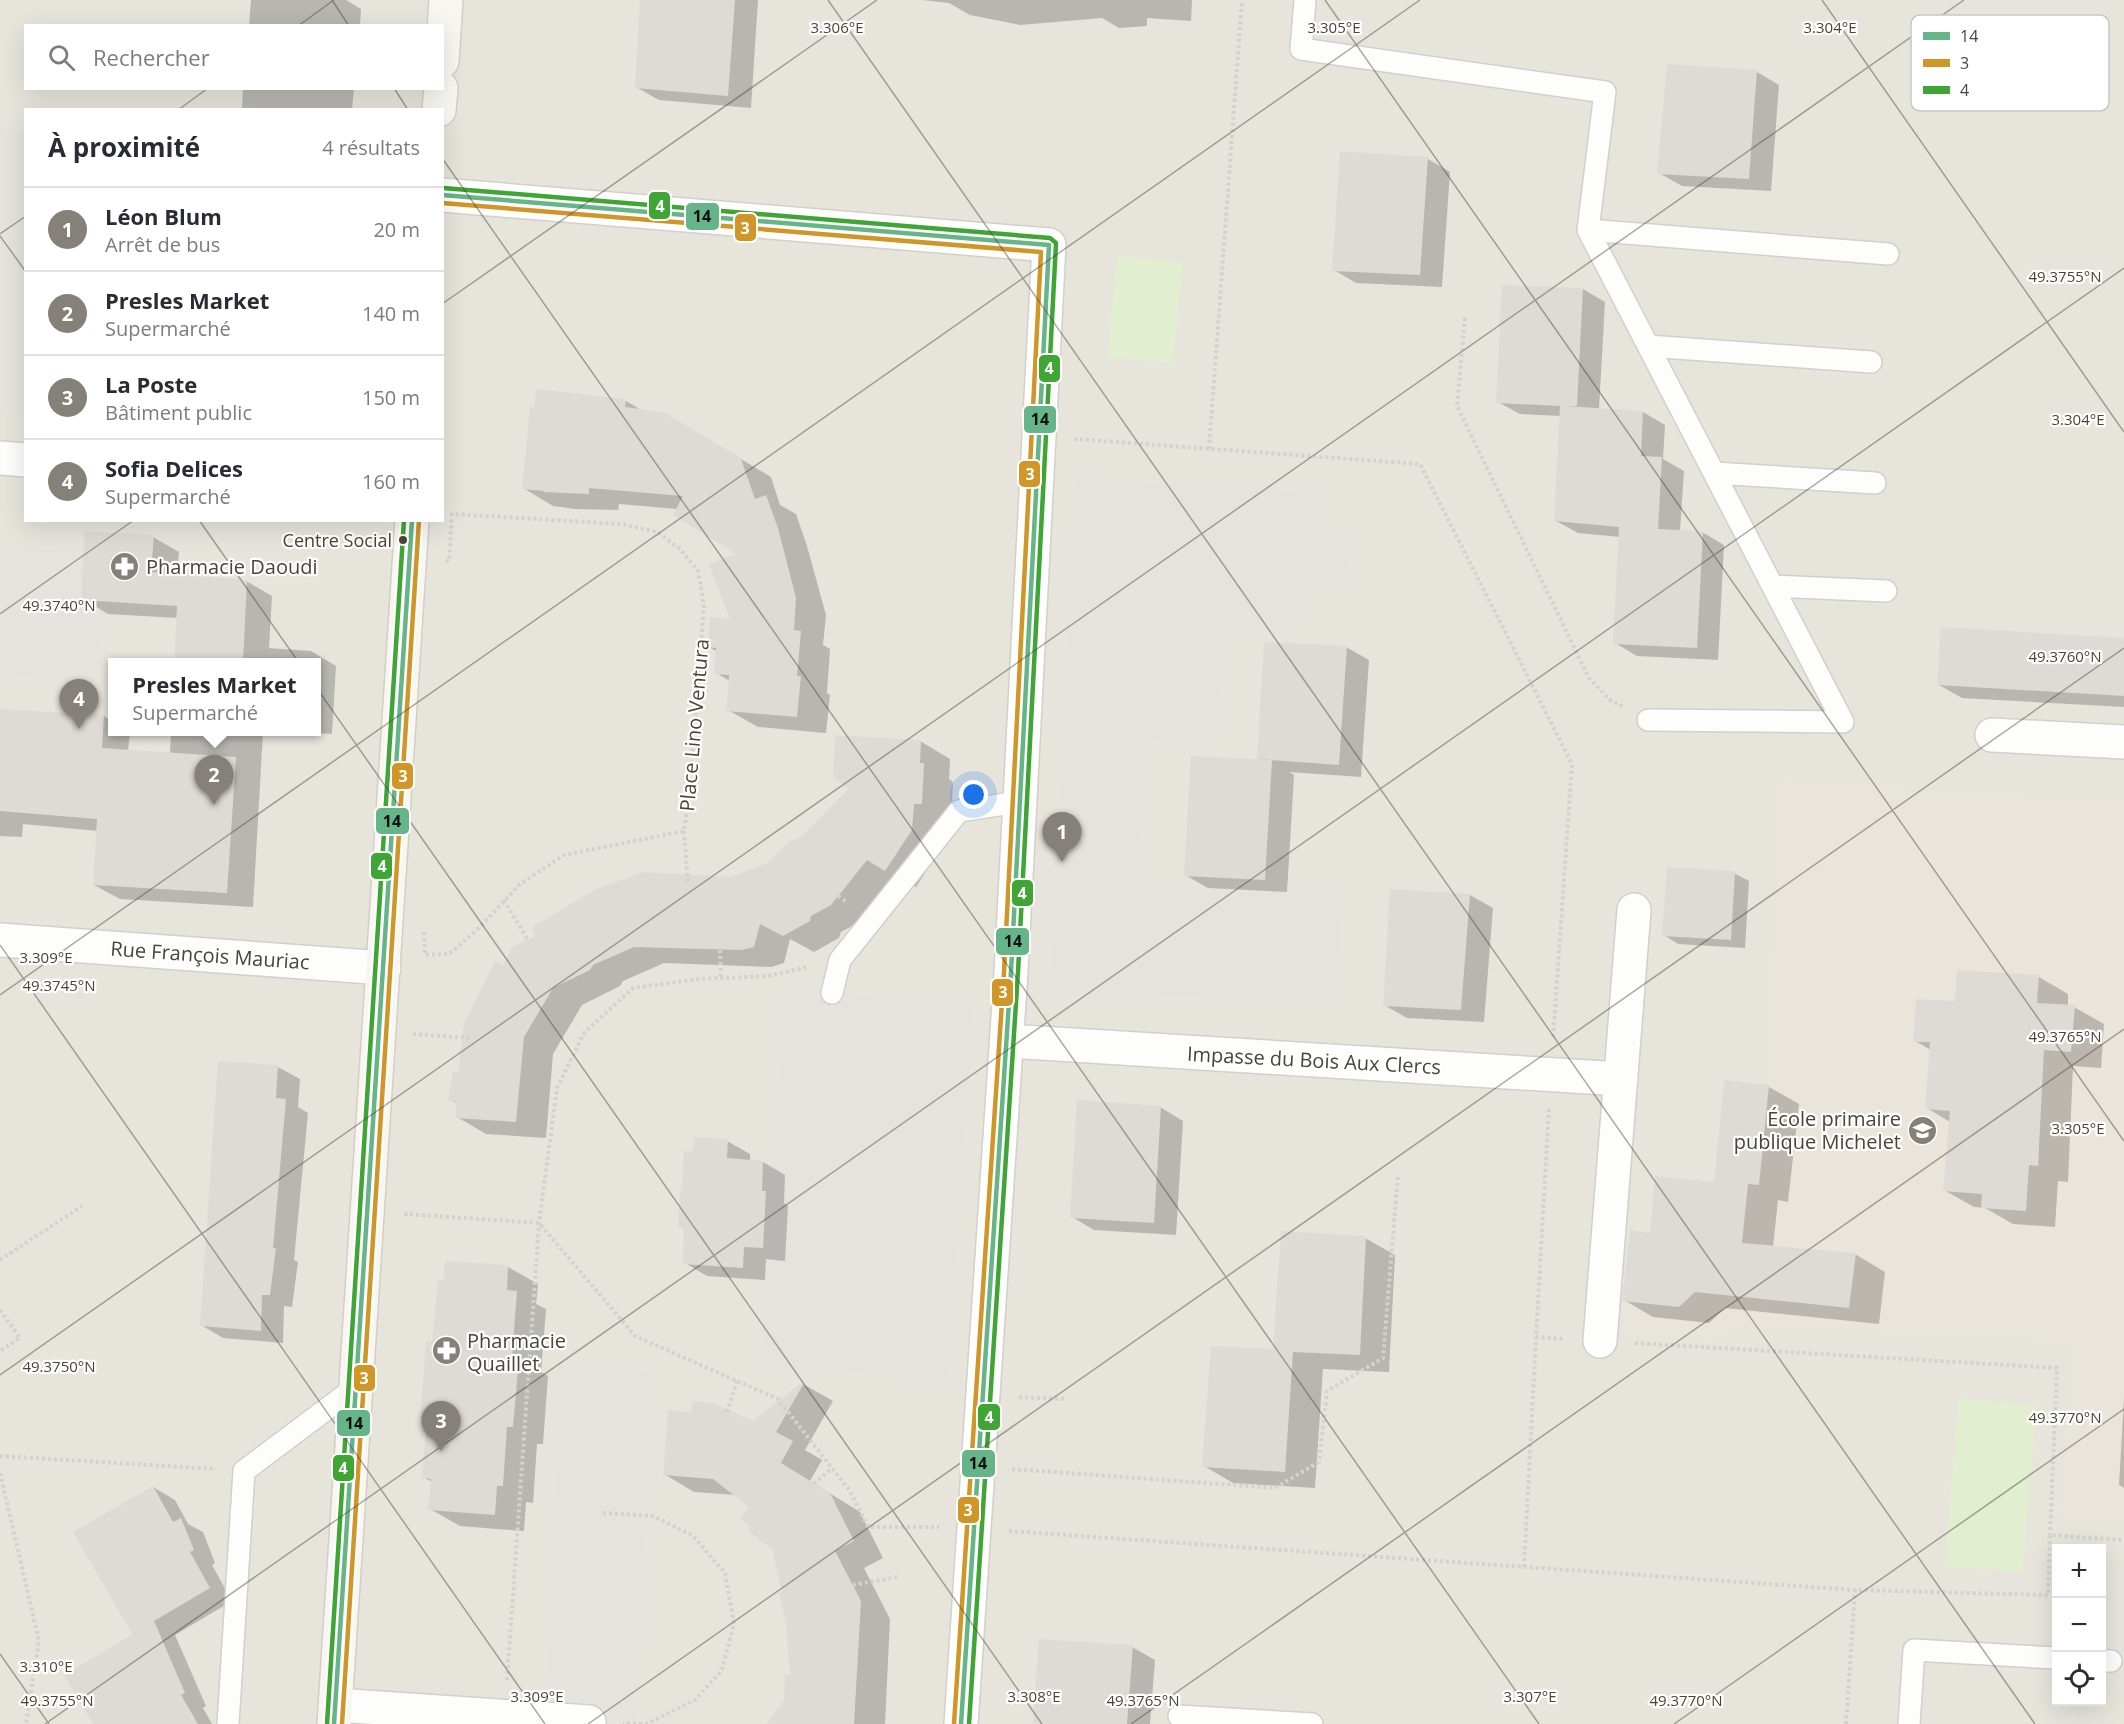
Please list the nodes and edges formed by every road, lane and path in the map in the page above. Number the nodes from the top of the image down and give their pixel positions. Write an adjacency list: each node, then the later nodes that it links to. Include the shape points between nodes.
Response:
1 (447, 0): 4 (street)
2 (1242, 0): 14 (path)
3 (1305, 0): 8 (lane, via 1301,49 1605,92)
4 (444, 37)
5 (441, 90): 6 (street)
6 (439, 108)
7 (444, 195): 13 (street, via 1049,245)
8 (1588, 230): 9 (lane); 11 (lane)
9 (1888, 254)
10 (1466, 318): 23 (path, via 1457,406 1588,678 1610,700)
11 (1648, 346): 12 (lane); 17 (lane)
12 (1871, 362)
13 (1038, 436): 14 (path); 26 (street)
14 (1209, 449): 42 (path, via 1420,464 1572,764)
15 (0, 458): 16 (street)
16 (24, 460)
17 (1714, 473): 18 (lane); 21 (lane)
18 (1875, 483)
19 (412, 522): 20 (street)
20 (410, 562): 27 (path, Place Lino Ventura, via 449,561 452,514 621,524 657,532 680,549 698,571 704,605); 36 (street)
21 (1773, 586): 22 (lane); 23 (lane, via 1843,722)
22 (1886, 591)
23 (1648, 720)
24 (1992, 735): 25 (street)
25 (2124, 742)
26 (1019, 802): 35 (lane, via 959,812); 41 (street)
27 (684, 831): 28 (path); 29 (path, Place Lino Ventura, via 564,855 520,884)
28 (688, 883)
29 (504, 900): 31 (path, Place Lino Ventura, via 449,954 425,955); 32 (path)
30 (1634, 910): 43 (street)
31 (423, 921)
32 (527, 939)
33 (0, 940): 36 (street, Rue François Mauriac)
34 (720, 950): 37 (path)
35 (840, 960): 37 (path, via 768,976); 38 (lane)
36 (384, 968): 39 (street)
37 (721, 978): 46 (path, via 633,988 584,1033 557,1088)
38 (831, 993)
39 (380, 1032): 40 (path); 54 (street)
40 (470, 1038)
41 (1007, 1041): 42 (street, Impasse du Bois Aux Clercs); 55 (street)
42 (1551, 1074): 43 (street, Impasse du Bois Aux Clercs); 50 (path)
43 (1621, 1079): 51 (street)
44 (1398, 1174): 59 (path, via 1383,1358 1327,1391 1319,1462 1275,1488)
45 (82, 1206): 48 (path)
46 (539, 1223): 47 (path, via 406,1214); 53 (path, via 635,1336); 74 (path)
47 (405, 1225)
48 (0, 1260)
49 (0, 1310): 52 (path, via 20,1338)
50 (1536, 1337): 51 (path); 68 (path)
51 (1600, 1341): 66 (path, via 2057,1368)
52 (0, 1351)
53 (737, 1381): 57 (path); 60 (path, via 778,1399)
54 (356, 1387): 61 (lane); 73 (street)
55 (983, 1396): 56 (path); 59 (street)
56 (1066, 1399)
57 (726, 1412)
58 (0, 1456): 61 (path)
59 (978, 1467): 65 (street)
60 (832, 1468): 63 (path); 65 (path, via 850,1491 868,1527)
61 (244, 1471): 78 (lane)
62 (0, 1473): 77 (path, via 39,1641)
63 (814, 1484)
64 (603, 1514): 76 (path, via 653,1516 692,1535 725,1573 734,1624 722,1670 695,1700 646,1724)
65 (974, 1528): 68 (path); 79 (street)
66 (2050, 1535): 67 (path); 71 (path, via 2048,1595)
67 (2124, 1540)
68 (1524, 1567): 71 (path)
69 (898, 1577): 70 (path)
70 (853, 1585)
71 (1855, 1590): 81 (path)
72 (2052, 1658): 82 (lane, via 1914,1650)
73 (335, 1714): 74 (street)
74 (504, 1716): 76 (street)
75 (1179, 1716): 80 (lane)
76 (589, 1722)
77 (26, 1724)
78 (228, 1724)
79 (961, 1724)
80 (1312, 1724)
81 (1846, 1724)
82 (1909, 1724)

